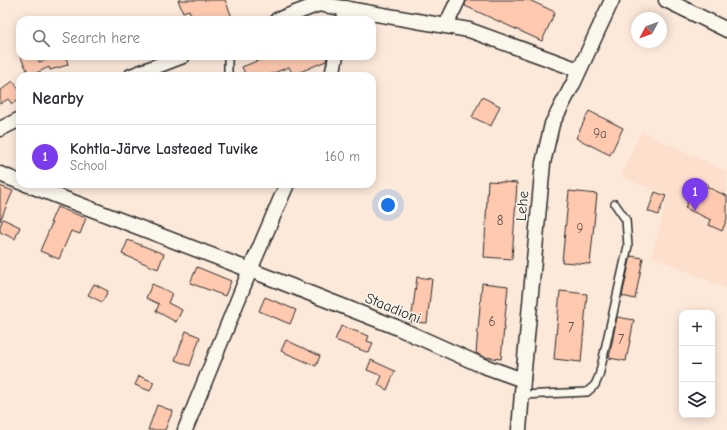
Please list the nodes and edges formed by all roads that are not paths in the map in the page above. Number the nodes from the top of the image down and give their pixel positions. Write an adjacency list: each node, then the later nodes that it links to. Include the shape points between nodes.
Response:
1 (458, 0): 9 (street)
2 (612, 0): 14 (street, Lehe)
3 (666, 0): 10 (street)
4 (320, 2): 5 (street); 6 (street)
5 (345, 14): 7 (street)
6 (287, 16)
7 (363, 16)
8 (376, 17): 9 (street)
9 (446, 25): 14 (street, via 469,30)
10 (727, 30)
11 (173, 60): 15 (street)
12 (228, 60): 16 (lane)
13 (335, 60): 17 (street)
14 (579, 70): 26 (street, Lehe, via 552,124 543,163)
15 (141, 72)
16 (228, 72)
17 (333, 72)
18 (16, 121): 19 (street)
19 (0, 129)
20 (0, 174): 21 (street)
21 (16, 180)
22 (36, 188): 25 (street, Staadioni)
23 (285, 188): 25 (street)
24 (615, 204): 27 (lane, via 626,220 628,246 595,385 587,392)
25 (250, 270): 26 (street, Staadioni, via 396,327 481,366); 28 (street)
26 (523, 380): 27 (street, Lehe)
27 (522, 395): 29 (street, Lehe)
28 (185, 430)
29 (519, 430)

